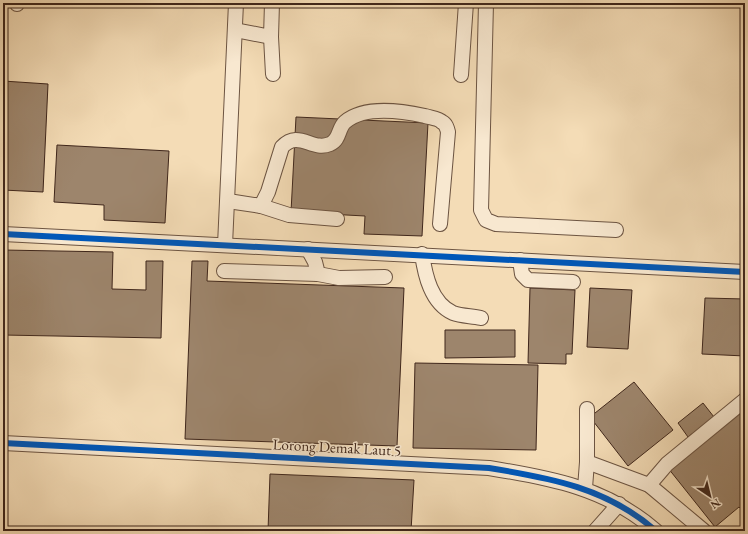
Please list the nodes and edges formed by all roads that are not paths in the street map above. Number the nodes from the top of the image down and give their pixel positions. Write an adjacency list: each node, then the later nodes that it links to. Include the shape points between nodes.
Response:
1 (236, 3): 5 (street)
2 (272, 3): 6 (street)
3 (466, 3): 8 (street)
4 (486, 3): 13 (street, via 481,210 486,220 496,224)
5 (235, 30): 6 (street); 9 (street)
6 (271, 37): 7 (street)
7 (273, 74)
8 (461, 75)
9 (228, 200): 10 (street); 15 (street)
10 (261, 206): 11 (street, via 289,215); 12 (street, via 282,147 287,142 295,139 321,146 332,144 344,123 357,116 374,111 406,112 439,120 446,125 448,132)
11 (337, 219)
12 (440, 224)
13 (616, 230)
14 (3, 234): 15 (street)
15 (225, 245): 16 (street)
16 (308, 249): 17 (street); 21 (street)
17 (422, 254): 18 (street); 24 (street, via 427,282 443,306 452,313)
18 (520, 260): 20 (street); 23 (street, via 522,274 528,280)
19 (224, 271): 21 (street)
20 (745, 272)
21 (318, 274): 22 (street, via 339,278)
22 (385, 277)
23 (573, 282)
24 (481, 318)
25 (745, 400): 29 (street, via 667,464)
26 (587, 409): 28 (street)
27 (3, 443): 30 (street, Lorong Demak Laut 5, via 489,468 548,478)
28 (587, 462): 29 (street); 30 (street)
29 (649, 485): 34 (street)
30 (585, 488): 31 (street, Lorong Demak Laut 5)
31 (619, 504): 32 (street); 33 (street, Lorong Demak Laut 5)
32 (595, 531)
33 (656, 531)
34 (704, 531)

